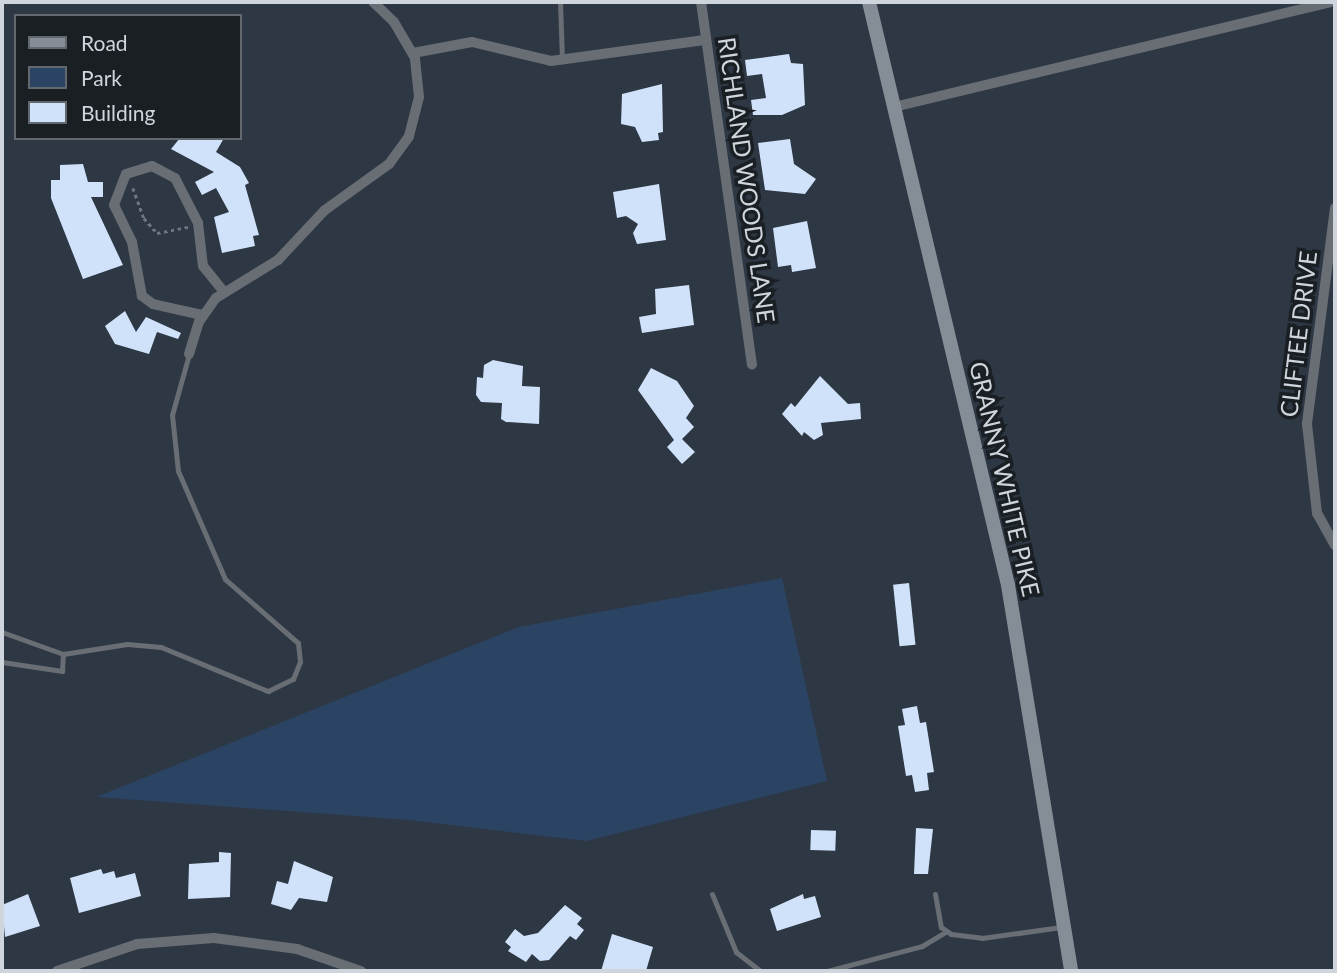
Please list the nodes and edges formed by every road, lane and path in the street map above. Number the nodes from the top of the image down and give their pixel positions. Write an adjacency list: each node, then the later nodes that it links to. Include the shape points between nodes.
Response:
1 (373, 2): 7 (street, via 394,22)
2 (560, 2): 8 (lane)
3 (701, 2): 6 (street, RICHLAND WOODS LANE)
4 (869, 2): 9 (main road, GRANNY WHITE PIKE)
5 (1331, 2): 9 (street)
6 (705, 40): 8 (street); 16 (street, RICHLAND WOODS LANE)
7 (413, 53): 8 (street, via 472,42 534,60); 13 (street, via 418,107 395,158 325,209 278,260)
8 (562, 60)
9 (894, 107): 23 (main road, GRANNY WHITE PIKE, via 1008,586)
10 (123, 178): 12 (path, via 157,233); 12 (street, via 145,166 167,172); 14 (street, via 114,205 132,242 142,296 153,304)
11 (1335, 208): 17 (street, CLIFTEE DRIVE, via 1307,425 1317,513)
12 (198, 224): 13 (street, via 203,266)
13 (223, 291): 14 (street)
14 (202, 315): 15 (street)
15 (189, 354): 19 (lane, via 171,424 178,471 225,579 247,604 295,638 299,667 284,687 268,691 153,645)
16 (752, 364)
17 (1335, 545)
18 (2, 632): 19 (lane)
19 (63, 654): 20 (lane, via 62,671)
20 (2, 662)
21 (712, 894): 27 (lane, via 736,952)
22 (935, 894): 24 (lane)
23 (1065, 926): 24 (lane, via 982,938); 29 (main road, GRANNY WHITE PIKE)
24 (945, 932): 28 (lane, via 922,946)
25 (57, 971): 26 (street, via 137,944 214,938 289,947)
26 (361, 971)
27 (760, 971)
28 (827, 971)
29 (1071, 971)

